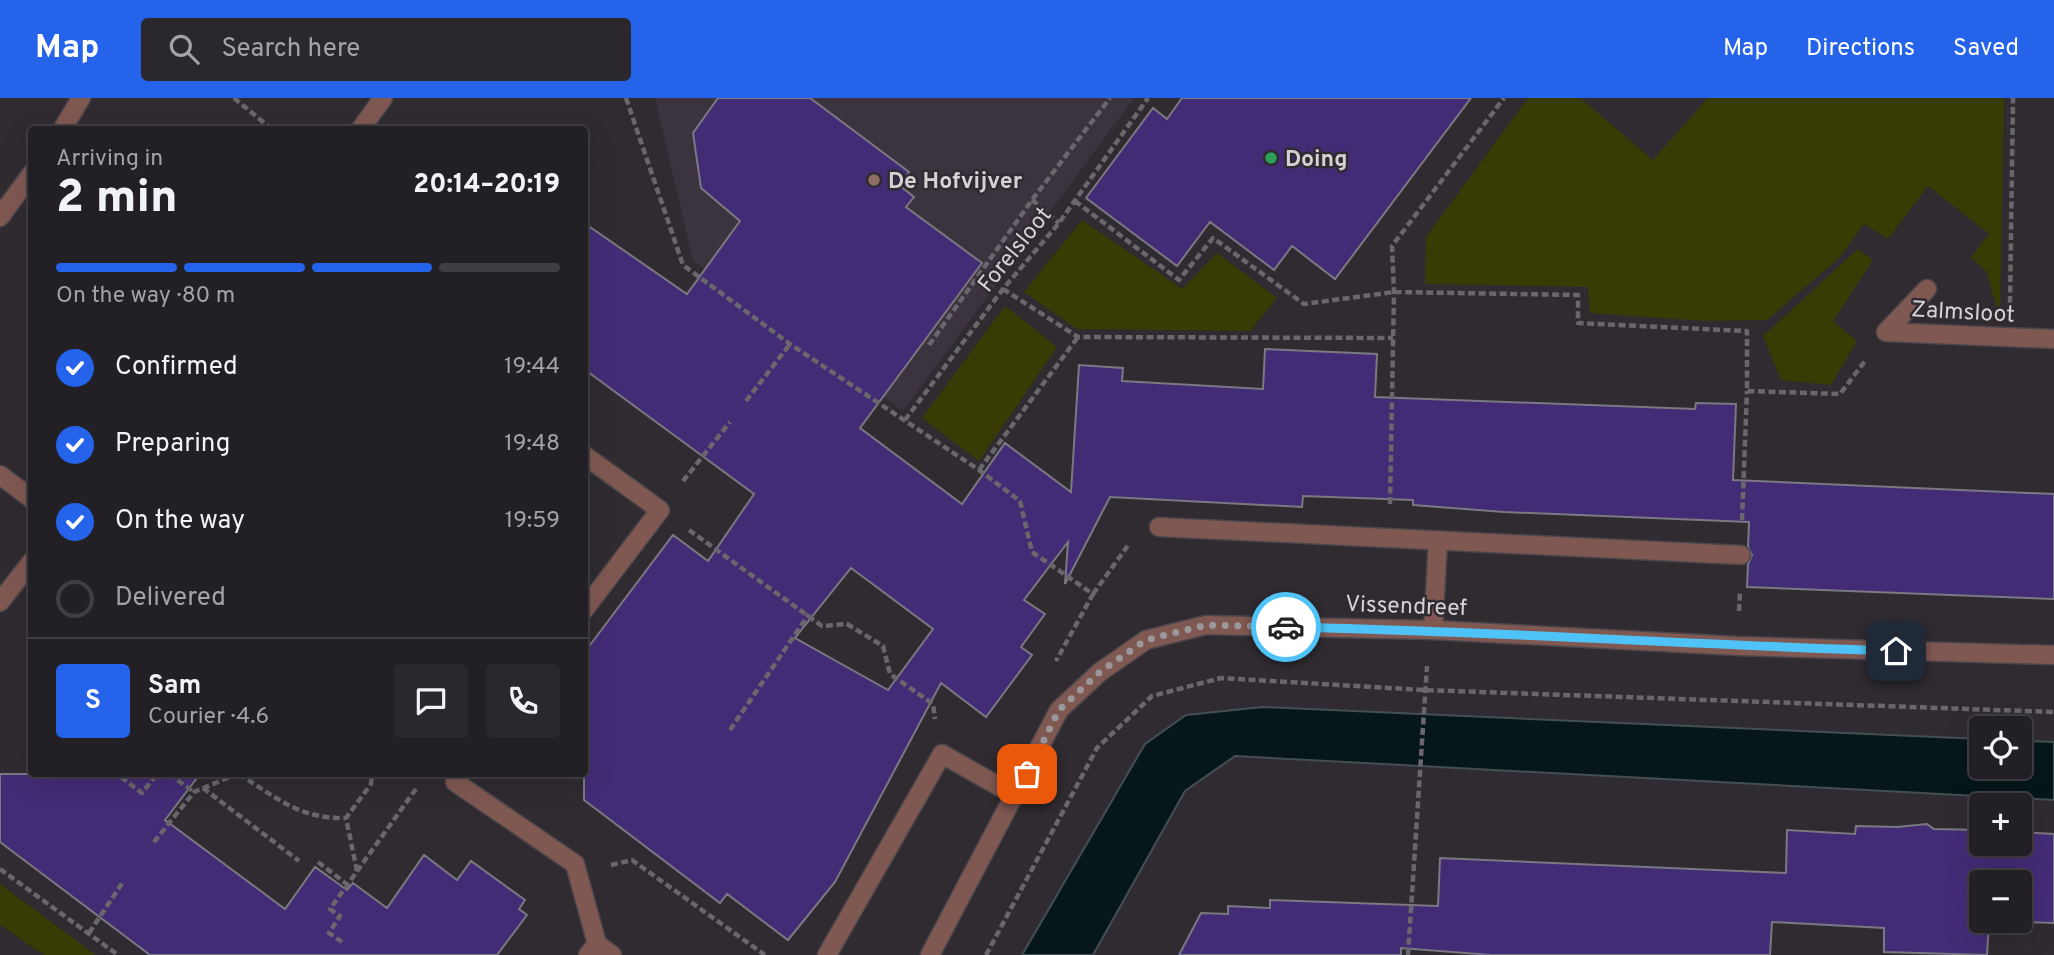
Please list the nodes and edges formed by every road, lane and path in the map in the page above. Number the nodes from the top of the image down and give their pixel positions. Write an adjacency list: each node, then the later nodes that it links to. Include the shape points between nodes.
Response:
1 (81, 98): 9 (street)
2 (234, 98): 10 (path)
3 (383, 98): 11 (street)
4 (626, 98): 25 (path, via 683,265)
5 (1111, 98): 13 (path)
6 (1148, 98): 14 (path, Forelsloot)
7 (1504, 98): 19 (path, via 1392,246)
8 (2014, 98): 23 (path)
9 (64, 126)
10 (267, 126)
11 (363, 126)
12 (28, 178): 15 (street)
13 (1032, 200): 16 (path); 26 (path)
14 (1075, 201): 16 (path, Forelsloot); 19 (path, via 1179,281 1213,238 1304,304)
15 (0, 217)
16 (1059, 223): 17 (path, Forelsloot)
17 (1003, 289): 21 (path); 28 (path, Forelsloot)
18 (1927, 289): 20 (street, Zalmsloot)
19 (1394, 292): 20 (path, via 1578,295 1578,323 1747,331 1747,391 1840,394); 22 (path)
20 (1886, 332): 23 (street, Zalmsloot)
21 (1078, 337): 22 (path); 31 (path)
22 (1393, 338): 36 (path)
23 (2010, 339): 24 (street, Zalmsloot)
24 (2054, 339)
25 (790, 344): 27 (path); 28 (path)
26 (929, 345)
27 (746, 401)
28 (905, 420): 31 (path)
29 (730, 422): 34 (path)
30 (588, 458): 34 (street)
31 (979, 470): 40 (path, via 1020,501 1032,552)
32 (0, 475): 33 (street)
33 (28, 496)
34 (660, 510): 42 (street); 43 (path)
35 (1159, 527): 36 (street); 40 (path, via 1136,535)
36 (1389, 539): 37 (street)
37 (1438, 541): 38 (street); 44 (street)
38 (1741, 555)
39 (28, 566): 41 (street)
40 (1093, 594): 47 (path, via 1045,680)
41 (0, 602)
42 (588, 605)
43 (808, 614): 49 (path); 50 (path, via 822,626 847,624 883,646 890,674 933,704)
44 (1433, 630): 45 (street, Vissendreef); 47 (street, Vissendreef, via 1206,625 1146,640 1101,671)
45 (2054, 656)
46 (1423, 690): 48 (path); 79 (path, via 1221,678 1152,696 1097,748); 80 (path)
47 (1059, 710): 61 (street, Vissendreef)
48 (2054, 712)
49 (730, 730)
50 (942, 754): 61 (street); 77 (street)
51 (121, 777): 52 (path, via 142,793)
52 (154, 777)
53 (173, 777): 60 (path)
54 (230, 777): 59 (path)
55 (243, 777): 62 (path, via 296,811 320,819)
56 (372, 777): 62 (path)
57 (459, 777): 68 (street, via 455,782 575,864)
58 (419, 785): 67 (path)
59 (203, 788): 60 (path); 64 (path)
60 (194, 792): 63 (path)
61 (1016, 796): 78 (street, Vissendreef)
62 (346, 818): 67 (path)
63 (154, 842)
64 (299, 861)
65 (318, 862): 70 (path)
66 (0, 869): 71 (path)
67 (357, 872): 70 (path)
68 (579, 873): 73 (street); 76 (path, via 632,860)
69 (123, 882): 71 (path)
70 (348, 885): 72 (path, via 330,909 340,916 329,933)
71 (89, 933): 74 (path)
72 (342, 942)
73 (593, 950): 75 (street)
74 (118, 955)
75 (612, 955)
76 (765, 955)
77 (827, 955)
78 (930, 955)
79 (986, 955)
80 (1408, 955)

